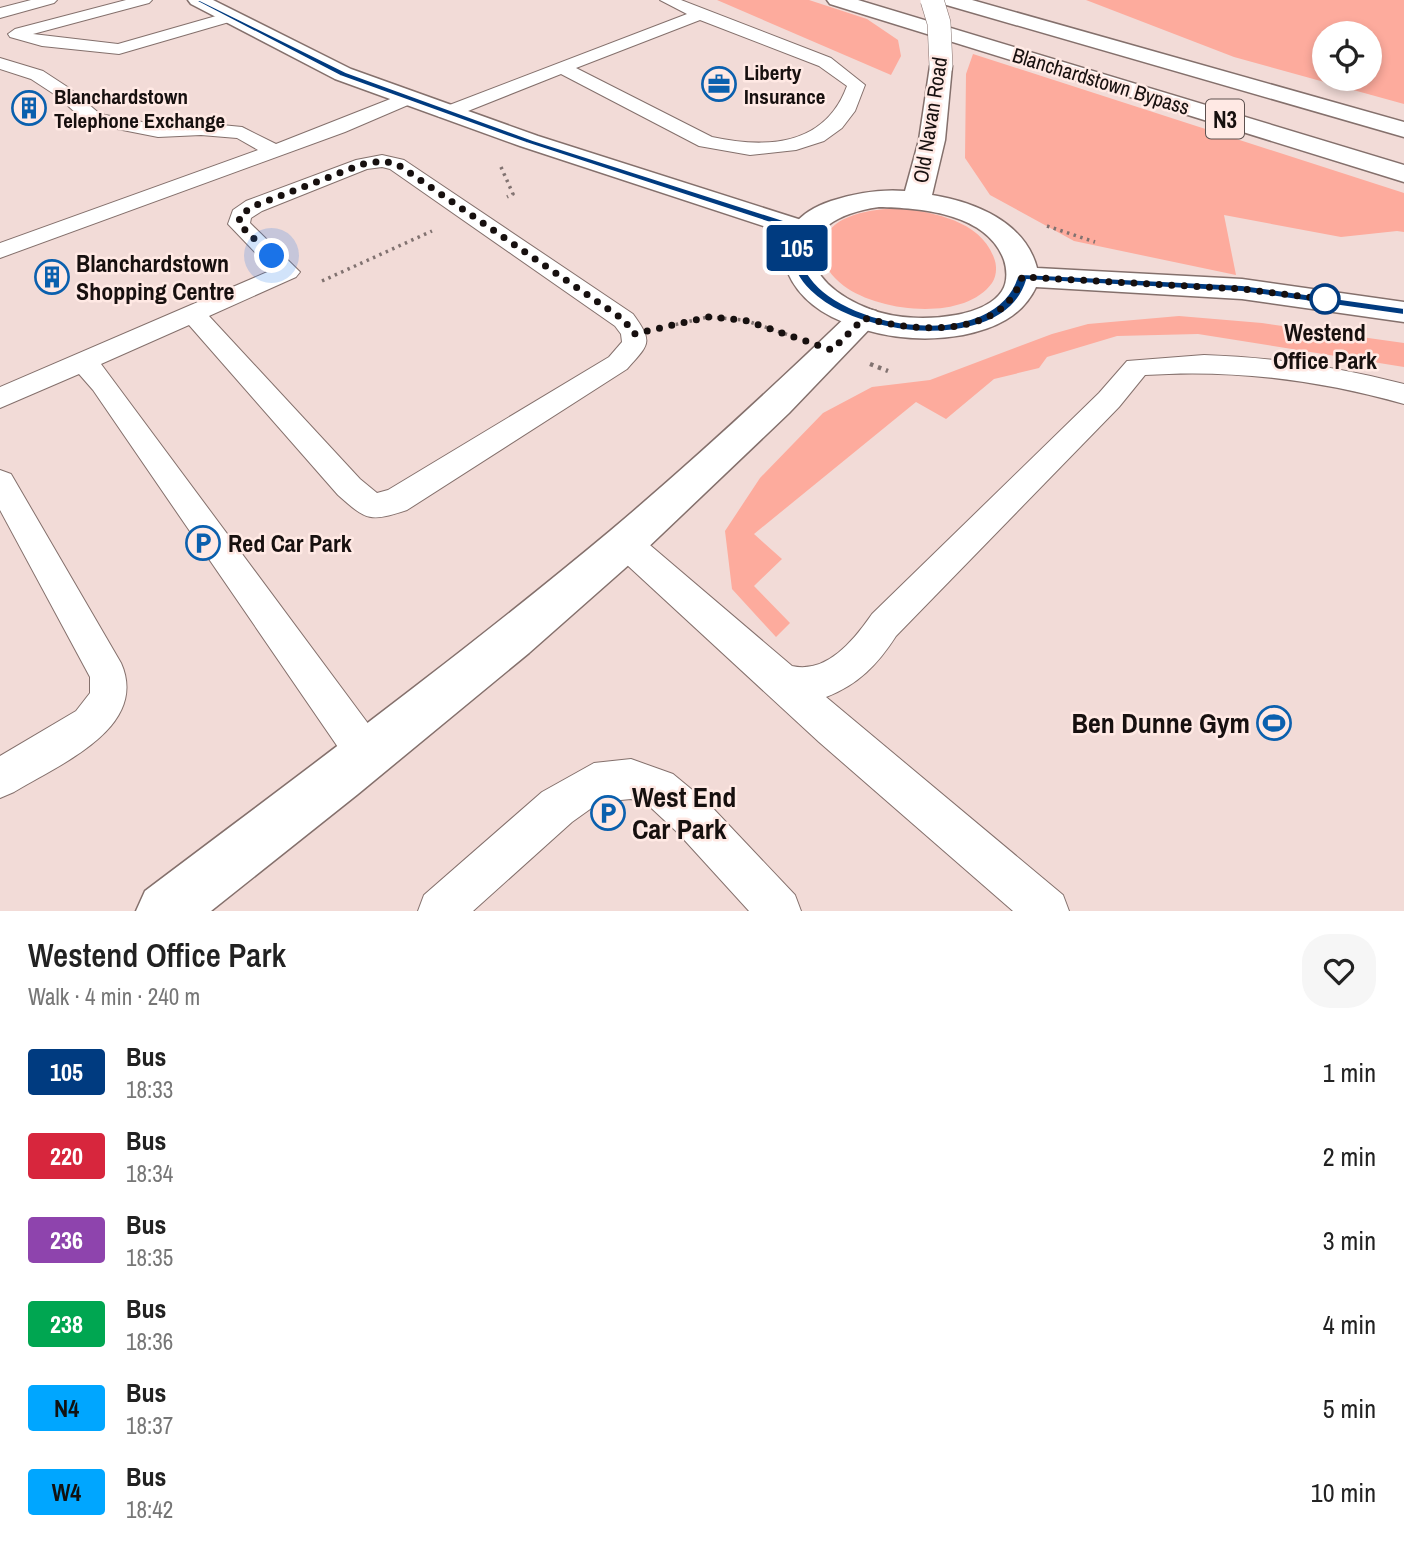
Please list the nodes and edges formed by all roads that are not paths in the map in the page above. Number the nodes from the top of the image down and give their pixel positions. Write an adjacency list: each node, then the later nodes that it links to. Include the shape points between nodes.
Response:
1 (49, 0): 9 (lane)
2 (144, 0): 11 (lane)
3 (668, 0): 10 (lane)
4 (837, 0): 19 (main road, Blanchardstown Bypass / N3)
5 (932, 0): 20 (main road, Old Navan Road, bridge, via 939,23 940,65 932,140)
6 (950, 0): 15 (main road, Blanchardstown Bypass / N3)
7 (968, 0): 15 (main road, N3)
8 (215, 5): 11 (lane, via 119,49); 14 (main road, via 343,74)
9 (0, 13)
10 (700, 14): 13 (lane); 13 (lane, via 825,62 856,85 853,102 829,130 807,142 759,151 730,149 706,142)
11 (8, 36)
12 (0, 63): 18 (lane, via 37,75 94,119 158,131 242,133)
13 (562, 68): 16 (lane)
14 (409, 98): 16 (main road); 18 (lane)
15 (1306, 102): 17 (main road, Blanchardstown Bypass / N3)
16 (446, 113): 21 (main road)
17 (1404, 130)
18 (274, 150): 22 (lane)
19 (1404, 174)
20 (917, 200): 21 (main road, via 878,198 846,204 824,213); 23 (main road, via 950,207 993,228 1016,251)
21 (804, 230): 26 (main road, via 797,257 806,280 829,301)
22 (0, 251)
23 (1022, 277): 24 (main road, via 1242,289); 26 (main road, via 1018,292 1007,305 973,322 915,328)
24 (1404, 312)
25 (193, 314): 25 (lane, via 288,272 239,224 240,215 363,164 382,161 397,164 624,320 635,344 618,363 396,501 371,506); 27 (lane)
26 (864, 318): 31 (main road)
27 (83, 361): 29 (lane); 33 (lane)
28 (1404, 394): 32 (lane, via 1340,377 1225,362 1137,367 840,674 804,685)
29 (0, 398)
30 (0, 482): 34 (lane, via 108,675 109,698 90,724)
31 (625, 544): 32 (lane); 33 (main road)
32 (782, 681): 38 (lane)
33 (367, 755): 35 (main road)
34 (0, 778)
35 (165, 911)
36 (440, 911): 37 (lane, via 557,807 594,783 631,779 659,788 693,817)
37 (779, 911)
38 (1046, 911)

